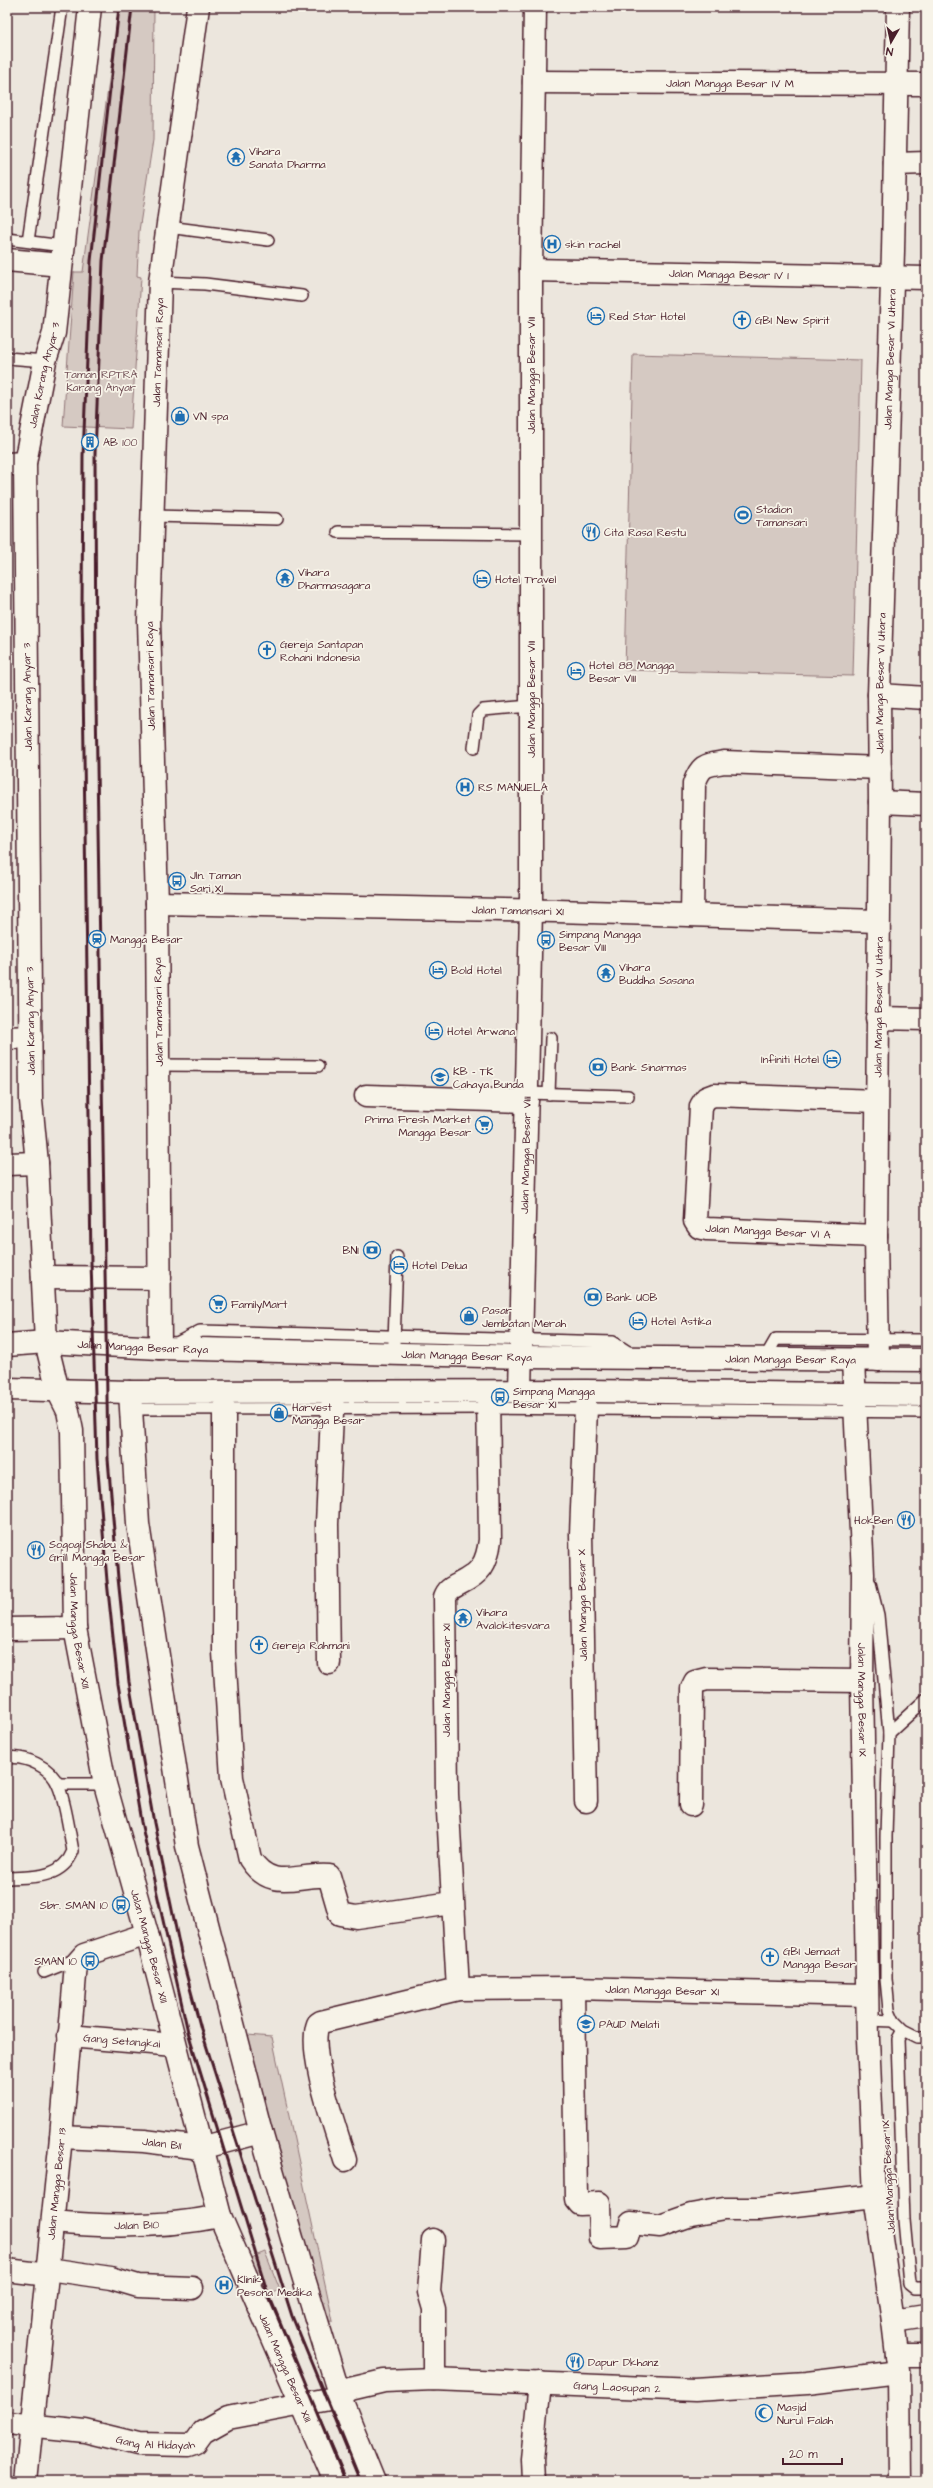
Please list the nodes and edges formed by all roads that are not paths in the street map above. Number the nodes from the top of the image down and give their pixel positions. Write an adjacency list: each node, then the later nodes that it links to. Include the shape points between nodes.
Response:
1 (62, 7): 14 (lane)
2 (90, 7): 15 (street, Jalan Karang Anyar 3)
3 (198, 7): 11 (street, Jalan Tamansari Raya)
4 (535, 7): 6 (street, Jalan Mangga Besar VIII)
5 (898, 7): 7 (street, Jalan Manga Besar VI Utara)
6 (534, 82): 7 (street, Jalan Mangga Besar IV M); 17 (street, Jalan Mangga Besar VIII)
7 (896, 83): 8 (street, Jalan Mangga Besar IV M); 10 (street, Jalan Manga Besar VI Utara)
8 (926, 84)
9 (926, 163): 10 (street)
10 (895, 164): 18 (street, Jalan Manga Besar VI Utara)
11 (168, 227): 13 (lane); 20 (street, Jalan Tamansari Raya)
12 (7, 239): 14 (lane)
13 (268, 240)
14 (28, 241): 15 (lane)
15 (62, 255): 16 (street); 23 (street, Jalan Karang Anyar 3, via 54,333)
16 (7, 260)
17 (531, 270): 18 (street, Jalan Mangga Besar IV I); 28 (street, Jalan Mangga Besar VIII)
18 (892, 277): 19 (street, Jalan Mangga Besar IV I); 29 (street, Jalan Manga Besar VI Utara)
19 (926, 278)
20 (160, 282): 21 (lane, via 205,284); 25 (street, Jalan Tamansari Raya)
21 (302, 296)
22 (7, 358): 23 (lane)
23 (45, 361): 24 (street, Jalan Karang Anyar 3)
24 (16, 464): 42 (street, Jalan Karang Anyar 3)
25 (152, 516): 26 (lane); 36 (street, Jalan Tamansari Raya, via 149,621)
26 (277, 519)
27 (338, 532): 28 (lane)
28 (531, 534): 31 (street, Jalan Mangga Besar VIII)
29 (879, 695): 30 (street); 33 (street, Jalan Manga Besar VI Utara)
30 (926, 698)
31 (531, 706): 32 (lane, via 483,710 478,715); 37 (street, Jalan Mangga Besar VIII)
32 (474, 748)
33 (880, 768): 34 (street, Jalan Manga Besar VI Utara); 38 (street, via 724,762 706,765 699,770 694,784)
34 (880, 802): 35 (street); 39 (street, Jalan Manga Besar VI Utara)
35 (926, 804)
36 (157, 903): 37 (street, Jalan Tamansari XI); 45 (street, Jalan Tamansari Raya)
37 (531, 910): 38 (street, Jalan Tamansari XI); 50 (street, Jalan Mangga Besar VIII)
38 (692, 915): 39 (street, Jalan Tamansari XI)
39 (878, 922): 40 (street, Jalan Manga Besar VI Utara)
40 (877, 1018): 41 (street); 51 (street, Jalan Manga Besar VI Utara)
41 (926, 1019)
42 (31, 1037): 43 (street); 53 (street, Jalan Karang Anyar 3, via 31,1101)
43 (7, 1038)
44 (550, 1038): 47 (lane)
45 (159, 1065): 46 (lane); 57 (street, Jalan Tamansari Raya)
46 (318, 1066)
47 (549, 1094): 49 (lane); 50 (lane)
48 (366, 1096): 50 (street)
49 (628, 1096)
50 (527, 1097): 63 (street, Jalan Mangga Besar VIII)
51 (876, 1101): 54 (street, Jalan Manga Besar VI Utara); 54 (street, Jalan Mangga Besar VI A, via 714,1095 706,1098 701,1106 695,1221 698,1227 706,1229)
52 (7, 1164): 53 (street)
53 (37, 1164): 56 (street, Jalan Karang Anyar 3)
54 (876, 1236): 64 (street, Jalan Manga Besar VI Utara)
55 (397, 1257): 61 (lane)
56 (43, 1277): 57 (street); 59 (street, Jalan Karang Anyar 3)
57 (160, 1278): 62 (street, Jalan Tamansari Raya)
58 (926, 1340): 64 (lane)
59 (46, 1342): 60 (street, Jalan Mangga Besar Raya); 62 (street, Jalan Mangga Besar Raya); 69 (street, Jalan Karang Anyar 3)
60 (7, 1345)
61 (394, 1345): 62 (street, Jalan Mangga Besar Raya); 63 (street, Jalan Mangga Besar Raya)
62 (164, 1348)
63 (522, 1348): 65 (street, Jalan Mangga Besar Raya, via 635,1357); 70 (street, Jalan Mangga Besar VIII)
64 (878, 1349): 65 (lane, via 776,1339); 66 (street, Jalan Mangga Besar Raya); 67 (street, Jalan Mangga Besar Raya)
65 (765, 1358): 66 (street, Jalan Mangga Besar Raya)
66 (853, 1360): 76 (street, Jalan Mangga Besar IX)
67 (926, 1360)
68 (7, 1389): 69 (street)
69 (58, 1391): 74 (street); 81 (street, Jalan Mangga Besar XIII, via 68,1411 72,1430)
70 (520, 1391): 73 (street); 75 (street)
71 (926, 1395): 76 (street)
72 (333, 1400): 73 (street); 74 (street); 77 (lane); 83 (street, via 327,1524)
73 (488, 1400): 78 (lane); 93 (street, Jalan Mangga Besar XI, via 488,1559 479,1572 448,1591 445,1597 447,1794)
74 (130, 1401): 77 (lane); 106 (street, via 138,1524 187,1846)
75 (665, 1401): 76 (street); 78 (lane)
76 (854, 1403): 79 (lane); 80 (street, Jalan Mangga Besar IX)
77 (224, 1408): 93 (street, via 224,1652 232,1778 250,1860 256,1869 273,1878 288,1881 329,1876 340,1914 344,1916 356,1917)
78 (586, 1408): 90 (street, Jalan Mangga Besar X, via 581,1534)
79 (926, 1412)
80 (863, 1574): 84 (street, Jalan Mangga Besar IX); 86 (lane, via 870,1583 878,1615)
81 (75, 1628): 82 (street); 89 (street, Jalan Mangga Besar XIII)
82 (7, 1629)
83 (330, 1664)
84 (862, 1680): 91 (street, via 707,1679 695,1682 692,1688); 99 (street, Jalan Mangga Besar IX)
85 (926, 1699): 86 (lane)
86 (889, 1733): 100 (lane, via 886,1979 889,2010)
87 (7, 1758): 88 (lane, via 15,1757 45,1768)
88 (58, 1784): 89 (lane); 92 (lane, via 73,1851 70,1860 52,1873)
89 (105, 1784): 94 (street, Jalan Mangga Besar XIII)
90 (586, 1801)
91 (692, 1805)
92 (7, 1878)
93 (452, 1903): 98 (street, Jalan Mangga Besar XI)
94 (147, 1934): 95 (street); 105 (street, Jalan Mangga Besar XIII)
95 (80, 1958): 96 (lane); 103 (street, Jalan Mangga Besar 13, via 74,1975)
96 (44, 1972)
97 (573, 1988): 98 (street, Jalan Mangga Besar XI); 99 (street, Jalan Mangga Besar XI); 110 (street, via 576,2199 580,2204 599,2203 600,2238 627,2237 631,2223 660,2226 691,2215 724,2209 759,2209)
98 (458, 1989): 109 (street, Jalan Mangga Besar XI, via 318,2024 315,2034 316,2057)
99 (867, 1995): 101 (street, Jalan Mangga Besar IX)
100 (894, 2021): 101 (lane); 102 (lane)
101 (868, 2030): 110 (street, Jalan Mangga Besar IX); 119 (street, Jalan Mangga Besar IX, via 882,2065)
102 (903, 2030): 104 (lane); 117 (lane, via 898,2039 904,2220 910,2284 915,2288)
103 (69, 2036): 105 (street, Gang Setangkai); 107 (street, Jalan Mangga Besar 13)
104 (922, 2037)
105 (175, 2045): 108 (street, Jalan Mangga Besar XIII)
106 (260, 2132): 108 (street, Jalan B11); 124 (street)
107 (61, 2137): 108 (street, Jalan B11, via 144,2141); 112 (street, Jalan Mangga Besar 13)
108 (201, 2148): 111 (street, Jalan Mangga Besar XIII)
109 (345, 2160)
110 (875, 2196): 119 (street, Jalan Mangga Besar IX)
111 (220, 2216): 112 (street, Jalan B10, via 172,2222 84,2225); 125 (street, Jalan Mangga Besar XIII)
112 (53, 2222): 115 (street, Jalan Mangga Besar 13)
113 (433, 2240): 122 (street, via 428,2292 434,2309)
114 (7, 2270): 115 (street)
115 (48, 2272): 116 (street, via 111,2278 138,2286); 127 (street, Jalan Mangga Besar 13)
116 (192, 2288)
117 (926, 2288)
118 (926, 2316): 119 (street)
119 (898, 2320): 121 (street)
120 (926, 2356): 121 (street, Gang Laosupan 2)
121 (898, 2364): 123 (street, Gang Laosupan 2, via 806,2383 695,2390); 132 (street)
122 (434, 2379): 123 (street, Gang Laosupan 2); 124 (street, Gang Laosupan 2, via 384,2381)
123 (540, 2383): 131 (street, via 532,2459)
124 (345, 2393): 125 (street, Gang Al Hidayah); 130 (street)
125 (299, 2404): 127 (street, Gang Al Hidayah, via 228,2418 202,2432 195,2443 188,2445 138,2444 85,2431); 129 (street, Jalan Mangga Besar XIII)
126 (7, 2423): 127 (street, Gang Al Hidayah)
127 (32, 2426): 128 (street, Jalan Mangga Besar 13)
128 (26, 2481)
129 (335, 2481)
130 (374, 2481)
131 (533, 2481)
132 (900, 2481)

